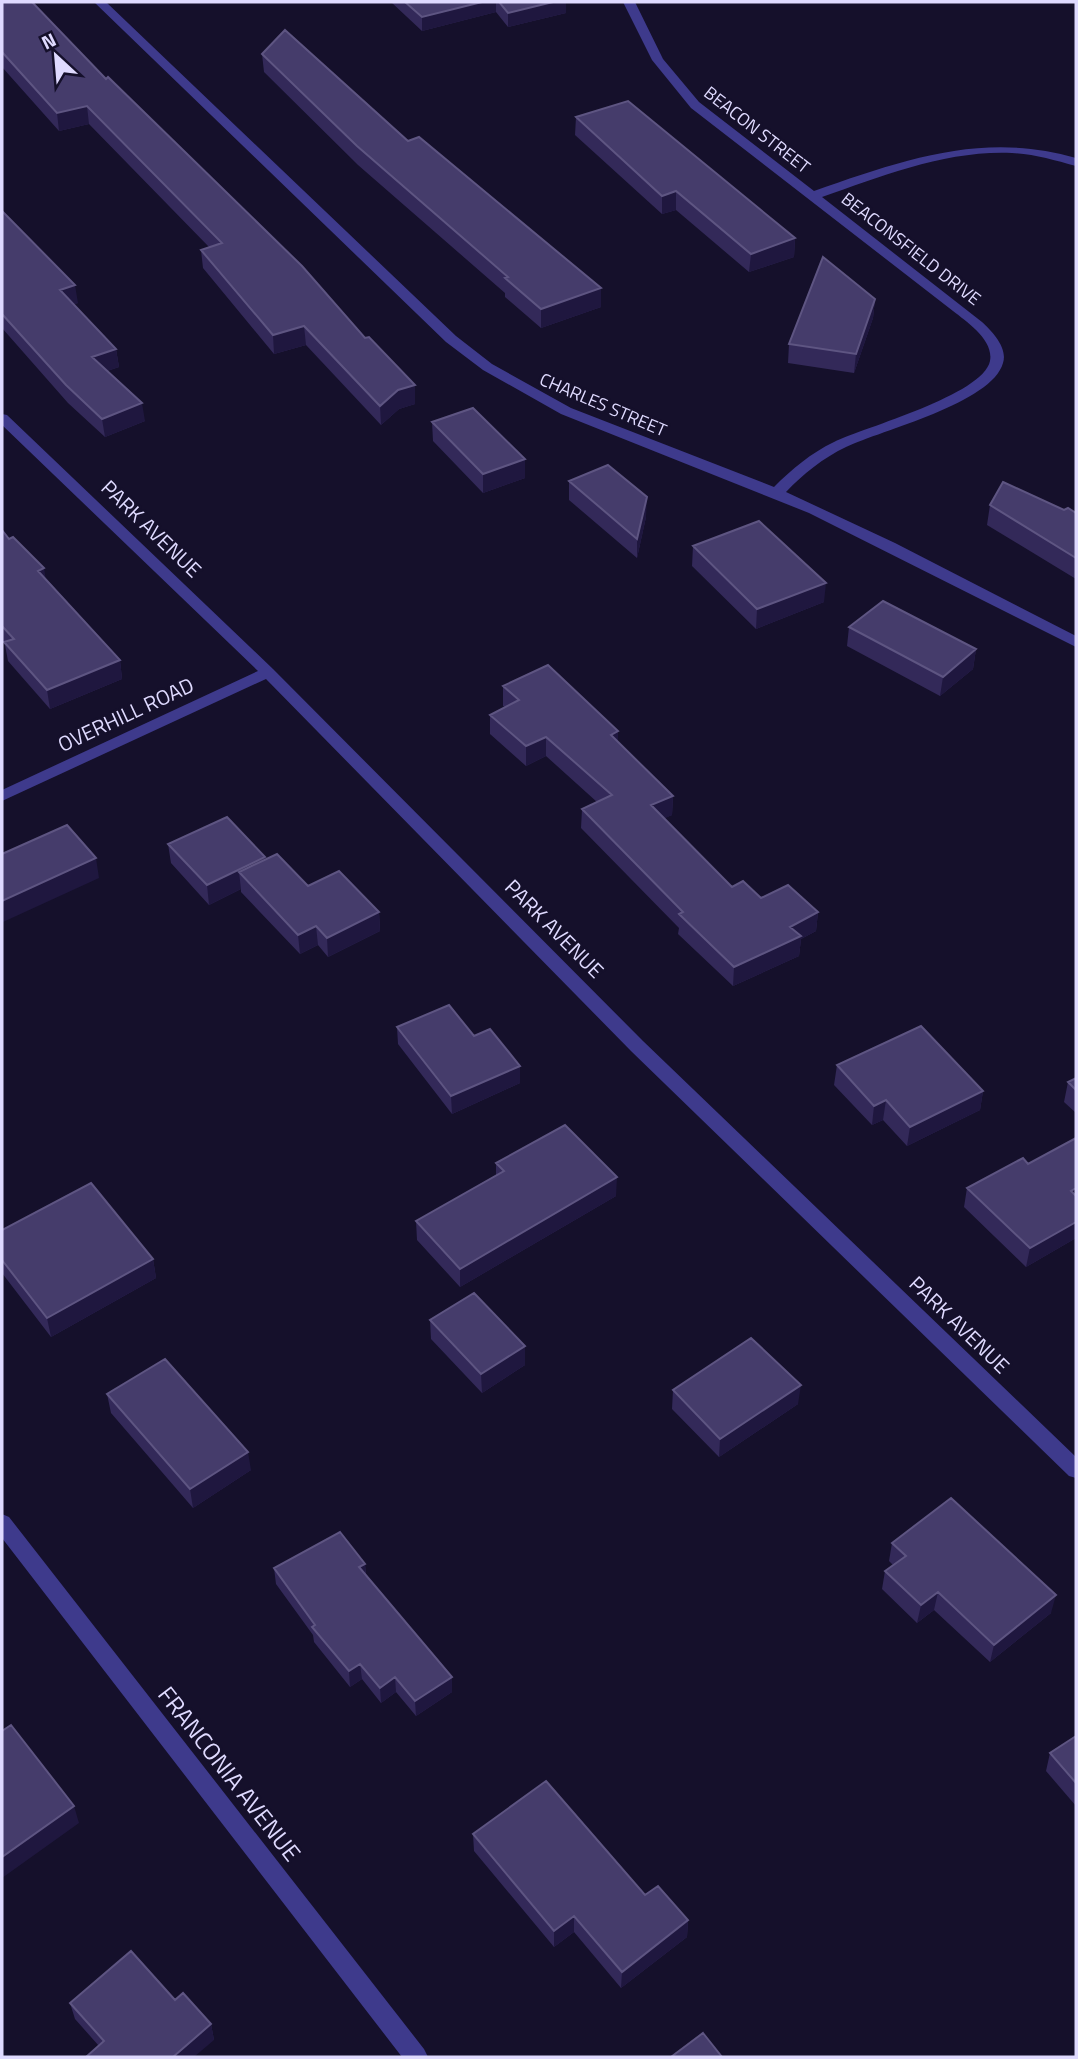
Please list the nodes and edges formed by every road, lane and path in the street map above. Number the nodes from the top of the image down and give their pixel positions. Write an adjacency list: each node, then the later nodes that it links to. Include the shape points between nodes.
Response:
1 (100, 2): 6 (street, CHARLES STREET, via 476,360 577,418)
2 (629, 2): 4 (street, BEACON STREET, via 673,82 722,127)
3 (1076, 162): 4 (street, BEACON STREET, via 1039,152 978,150)
4 (812, 196): 6 (street, BEACONSFIELD DRIVE, via 979,326 995,346 997,363 987,378 968,392 813,459)
5 (2, 418): 8 (street, PARK AVENUE)
6 (776, 494): 7 (street, CHARLES STREET)
7 (1076, 642)
8 (268, 672): 9 (street, OVERHILL ROAD); 10 (street, PARK AVENUE, via 637,1046)
9 (2, 796)
10 (1076, 1470)
11 (2, 1523): 12 (street, FRANCONIA AVENUE)
12 (416, 2057)

